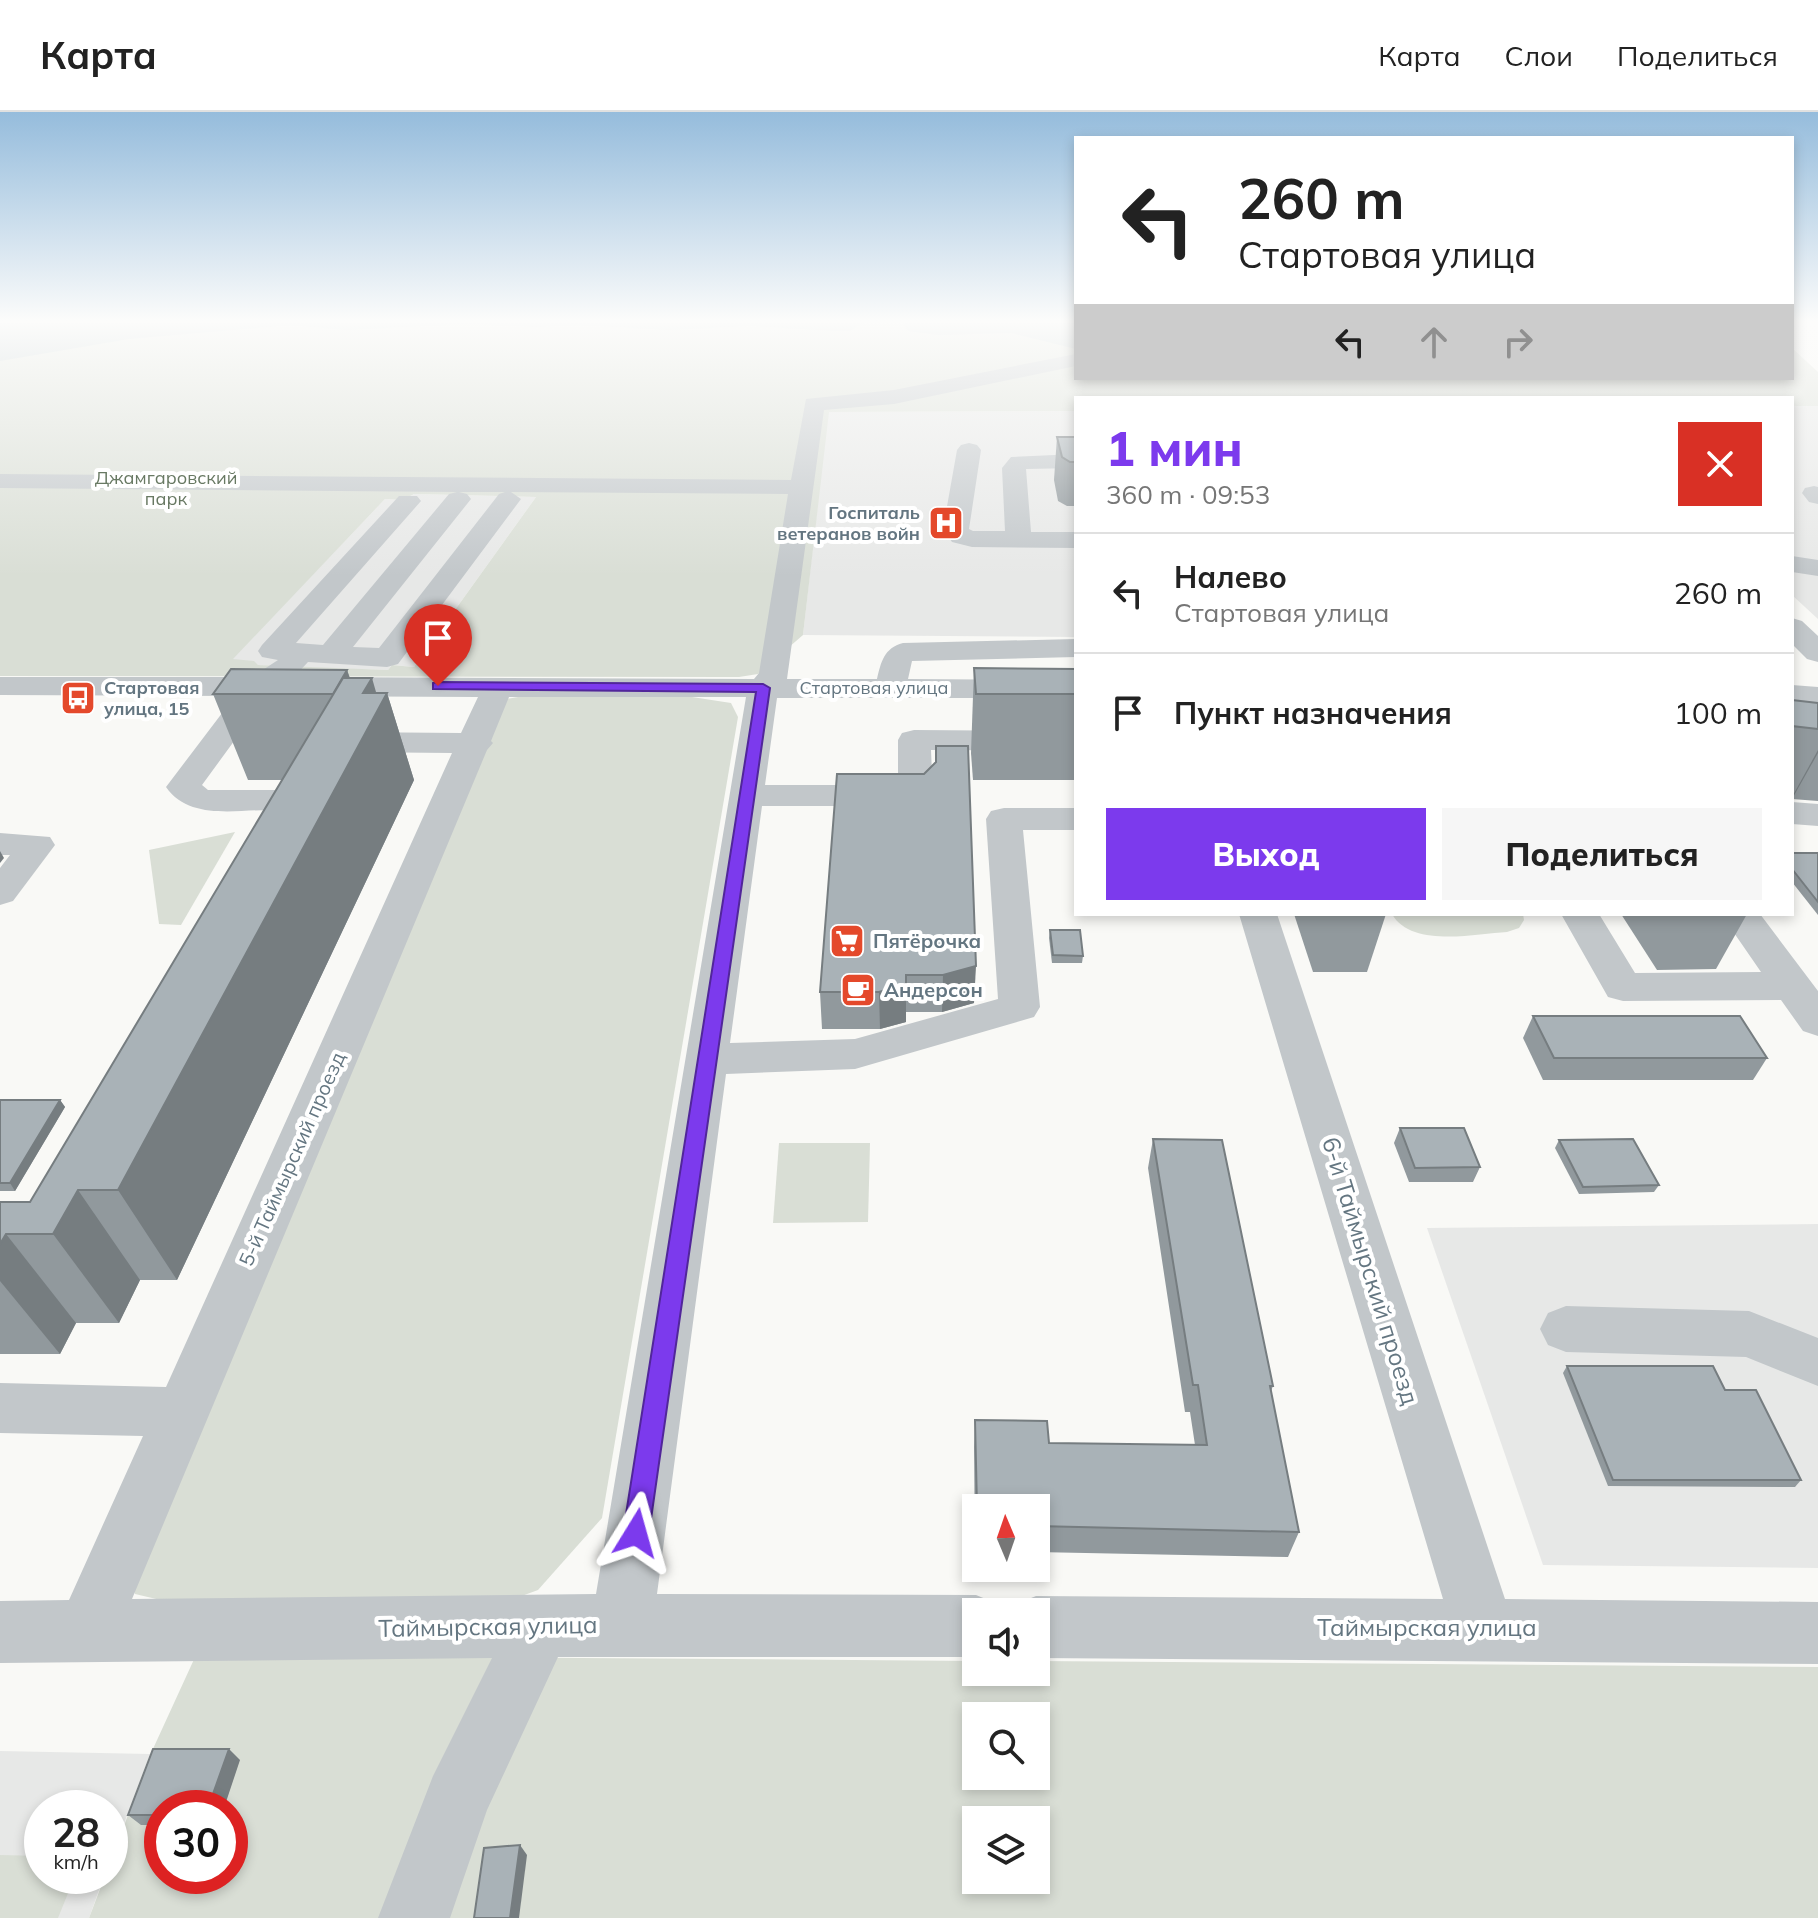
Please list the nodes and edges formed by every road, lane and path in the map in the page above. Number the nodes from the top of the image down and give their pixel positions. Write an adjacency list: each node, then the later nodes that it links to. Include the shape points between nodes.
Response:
1 (813, 407): 6 (street)
2 (969, 450): 12 (street, via 956,529 972,539)
3 (1074, 461): 12 (street, via 1019,462 1014,468)
4 (0, 481): 5 (street)
5 (32, 482): 6 (street); 10 (street)
6 (801, 487): 24 (street, via 774,675)
7 (458, 499): 20 (street)
8 (508, 499): 20 (street, via 387,658)
9 (408, 501): 18 (street, via 273,651)
10 (0, 509)
11 (1074, 522): 12 (street)
12 (1019, 531): 13 (street)
13 (1074, 540)
14 (1794, 564): 15 (street)
15 (1818, 568)
16 (1794, 629): 19 (street)
17 (1074, 648): 25 (street, via 903,652)
18 (299, 653): 20 (street); 23 (street, via 289,667)
19 (1818, 653)
20 (331, 654)
21 (0, 686): 23 (street, Стартовая улица)
22 (498, 686): 23 (street, Стартовая улица); 24 (street, Стартовая улица); 33 (street, 5-й Таймырский проезд)
23 (258, 687): 29 (street)
24 (763, 688): 25 (street, Стартовая улица); 34 (street)
25 (890, 688): 26 (street, Стартовая улица)
26 (1074, 689)
27 (1794, 694): 28 (street)
28 (1818, 696)
29 (218, 741): 30 (street); 39 (street, via 183,787 200,800 294,800)
30 (263, 741)
31 (309, 741): 33 (street)
32 (1074, 741): 34 (street, via 914,740 916,796)
33 (476, 743): 50 (street, 5-й Таймырский проезд)
34 (746, 795): 46 (street)
35 (1794, 813): 36 (street)
36 (1818, 815)
37 (1074, 819): 46 (street, via 1004,819 1019,1007 855,1054)
38 (0, 844): 40 (street, via 37,845)
39 (258, 863)
40 (0, 893)
41 (1259, 916): 55 (street, 6-й Таймырский проезд)
42 (1581, 916): 44 (street, via 1623,987)
43 (1741, 916): 44 (street)
44 (1793, 986): 45 (street)
45 (1818, 1021)
46 (706, 1059): 51 (street)
47 (1566, 1329): 48 (street, via 1749,1334)
48 (1818, 1362)
49 (0, 1408): 50 (street)
50 (180, 1412): 57 (street, 5-й Таймырский проезд)
51 (622, 1625): 52 (street, Таймырская улица); 53 (street, Таймырская улица)
52 (540, 1626): 57 (street, Таймырская улица); 59 (street, via 457,1800)
53 (962, 1626)
54 (1050, 1627): 55 (street, Таймырская улица)
55 (1483, 1628): 58 (street, Таймырская улица)
56 (0, 1632): 57 (street, Таймырская улица)
57 (87, 1632)
58 (1818, 1633)
59 (414, 1918)

